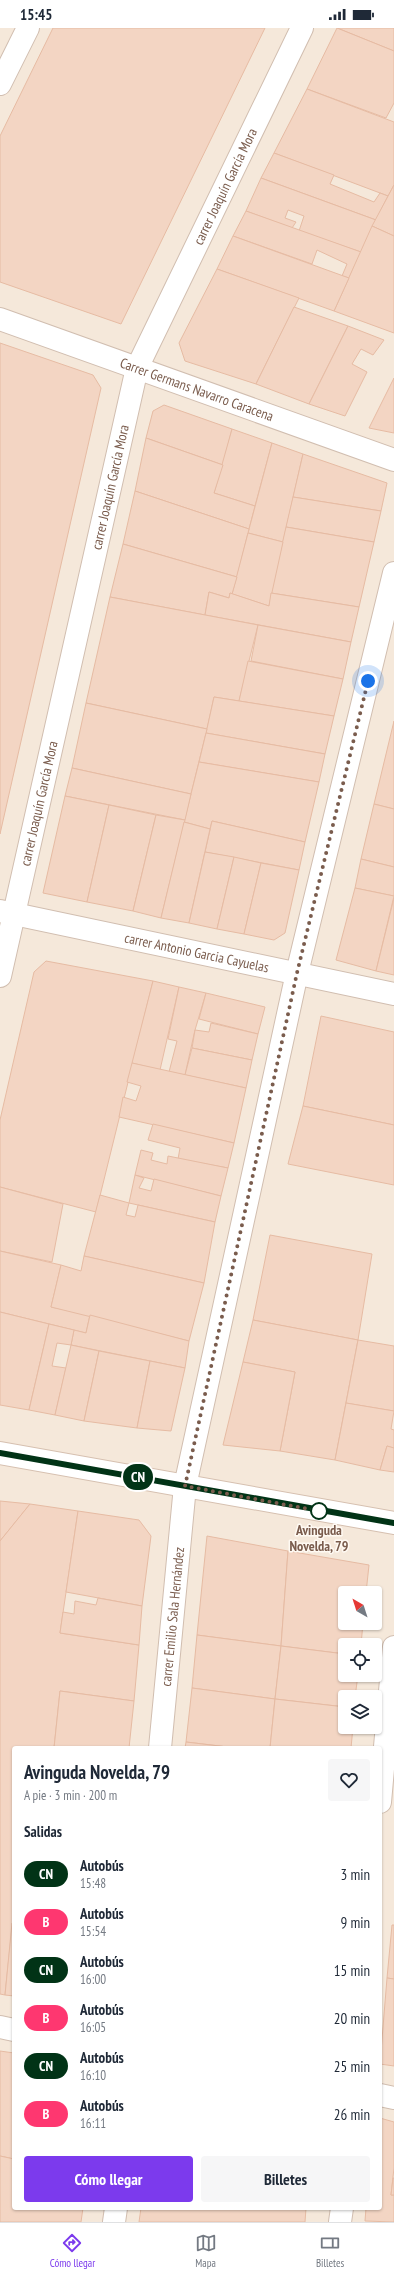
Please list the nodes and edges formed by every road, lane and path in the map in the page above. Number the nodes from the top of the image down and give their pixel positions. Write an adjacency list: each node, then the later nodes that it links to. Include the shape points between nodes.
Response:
1 (28, 28): 3 (street)
2 (302, 28): 5 (street, carrer Joaquín García Mora)
3 (0, 84)
4 (0, 319): 5 (street, Carrer Germans Navarro Caracena)
5 (137, 368): 6 (street, Carrer Germans Navarro Caracena); 8 (street, carrer Joaquín García Mora)
6 (394, 460)
7 (394, 574): 9 (street, carrer Emilio Sala Hernández)
8 (7, 912): 9 (street, carrer Antonio Garcia Cayuelas); 10 (street, carrer Joaquín García Mora)
9 (297, 973): 11 (street, carrer Antonio Garcia Cayuelas); 13 (street, carrer Emilio Sala Hernández)
10 (0, 976)
11 (394, 994)
12 (0, 1453): 13 (street)
13 (185, 1486): 14 (street); 16 (street, carrer Emilio Sala Hernández)
14 (394, 1524)
15 (394, 1647): 17 (street)
16 (160, 1746)
17 (382, 1780)
18 (0, 2027): 19 (street)
19 (12, 2030)
20 (382, 2095): 21 (street)
21 (394, 2098)
22 (116, 2210): 24 (street)
23 (342, 2210): 25 (street)
24 (114, 2222)
25 (340, 2222)

